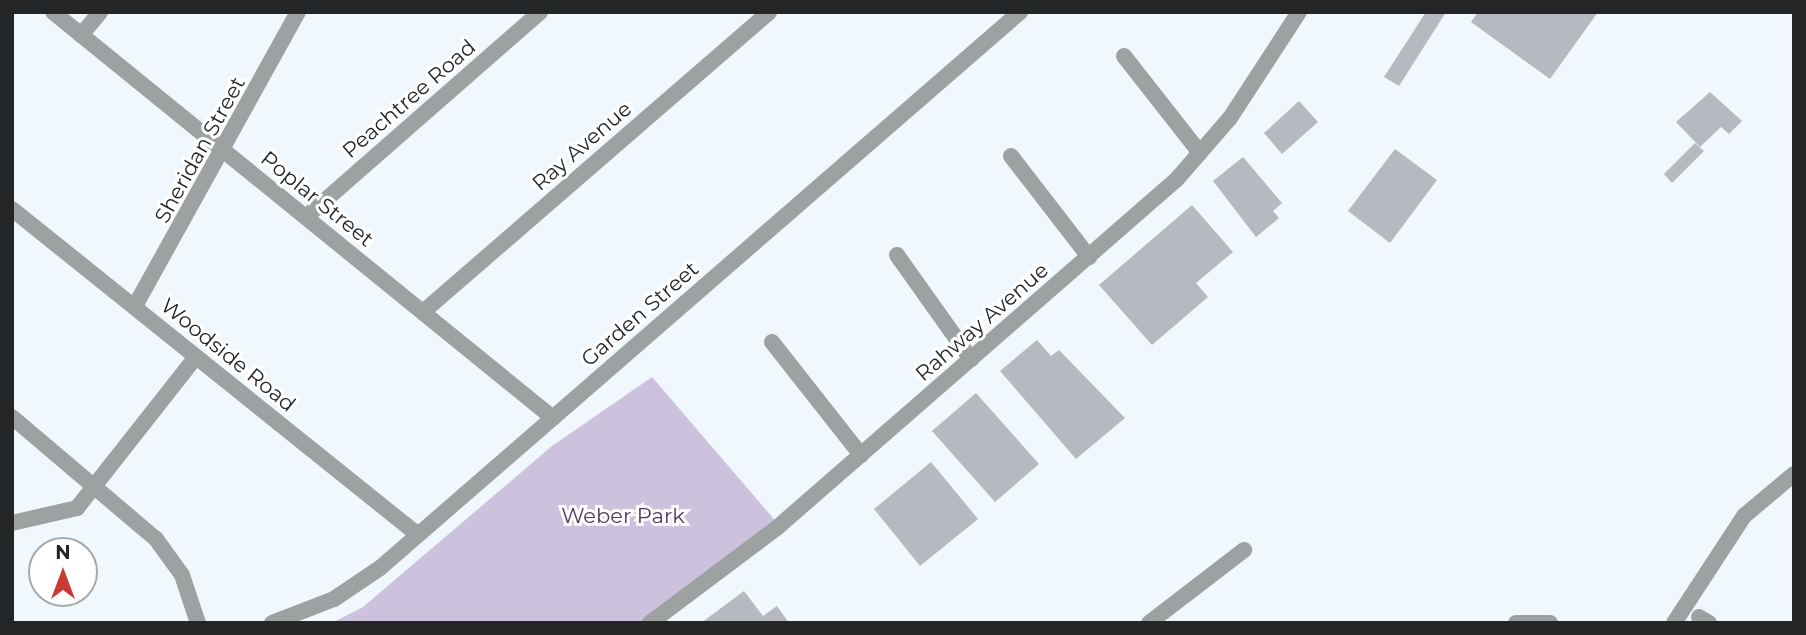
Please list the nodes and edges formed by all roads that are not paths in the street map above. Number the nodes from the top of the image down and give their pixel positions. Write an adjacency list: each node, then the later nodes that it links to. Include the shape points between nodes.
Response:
1 (53, 12): 8 (street, Poplar Street)
2 (100, 12): 8 (street)
3 (298, 12): 10 (street, Sheridan Street)
4 (541, 12): 14 (street, Peachtree Road)
5 (769, 12): 18 (street, Ray Avenue)
6 (1020, 12): 23 (street, Garden Street)
7 (1299, 12): 11 (street, Rahway Avenue)
8 (81, 35): 10 (street, Poplar Street)
9 (1124, 56): 11 (street)
10 (225, 152): 14 (street, Poplar Street); 17 (street, Sheridan Street)
11 (1200, 153): 16 (street, Rahway Avenue)
12 (1011, 156): 16 (street)
13 (12, 209): 17 (street, Woodside Road)
14 (306, 217): 18 (street, Poplar Street)
15 (897, 256): 21 (street)
16 (1089, 257): 21 (street, Rahway Avenue)
17 (135, 306): 20 (street, Woodside Road)
18 (423, 312): 23 (street, Poplar Street)
19 (772, 342): 24 (street)
20 (195, 357): 26 (street); 28 (street, Woodside Road)
21 (971, 359): 24 (street, Rahway Avenue)
22 (12, 417): 26 (street)
23 (553, 418): 28 (street, Garden Street)
24 (861, 455): 32 (street, Rahway Avenue)
25 (1794, 474): 36 (street, via 1736,526)
26 (94, 485): 27 (street, via 77,508); 30 (street, via 172,559)
27 (12, 523)
28 (417, 534): 31 (street, Garden Street, via 359,585)
29 (1244, 550): 33 (street)
30 (198, 623)
31 (272, 623)
32 (650, 623)
33 (1149, 623)
34 (1516, 623): 35 (street)
35 (1549, 623)
36 (1674, 623)

